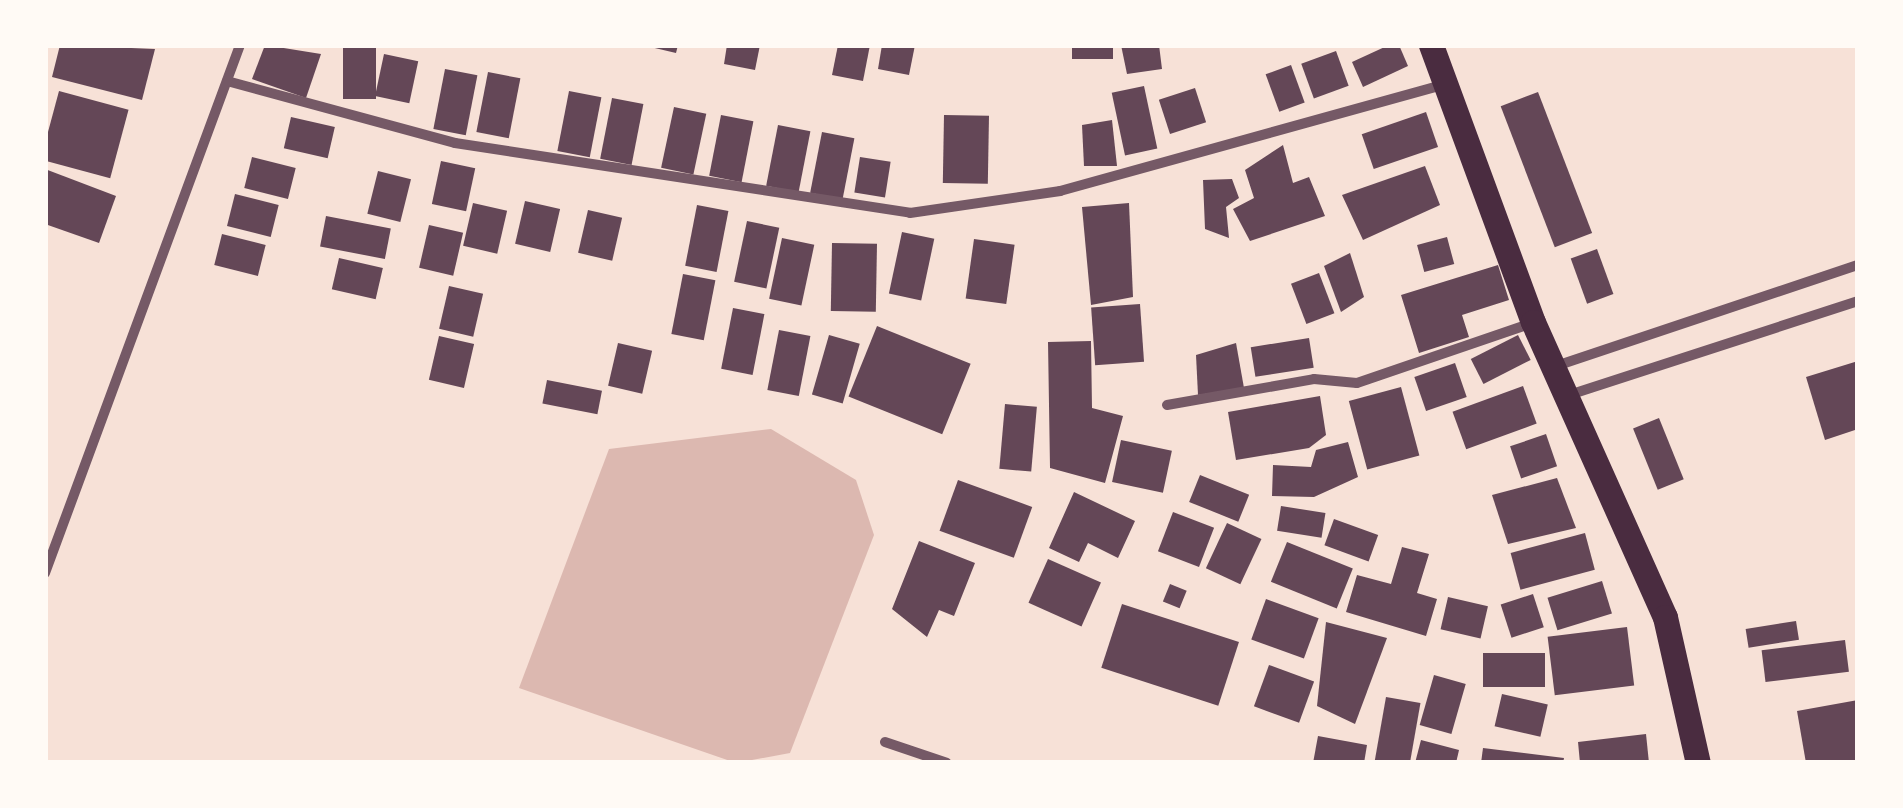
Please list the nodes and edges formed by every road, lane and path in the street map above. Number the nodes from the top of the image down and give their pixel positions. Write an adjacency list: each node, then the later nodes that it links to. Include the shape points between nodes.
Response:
1 (240, 45): 3 (street)
2 (1431, 45): 4 (main road)
3 (227, 80): 4 (street, via 455,142 910,212 1060,191); 11 (street)
4 (1448, 84): 7 (main road)
5 (1858, 264): 8 (street)
6 (1858, 301): 9 (street)
7 (1532, 322): 8 (main road); 10 (street, via 1356,383 1314,378)
8 (1556, 366): 9 (main road)
9 (1568, 394): 14 (main road, via 1665,617)
10 (1167, 405)
11 (45, 574)
12 (885, 742): 13 (street)
13 (947, 763)
14 (1698, 763)

